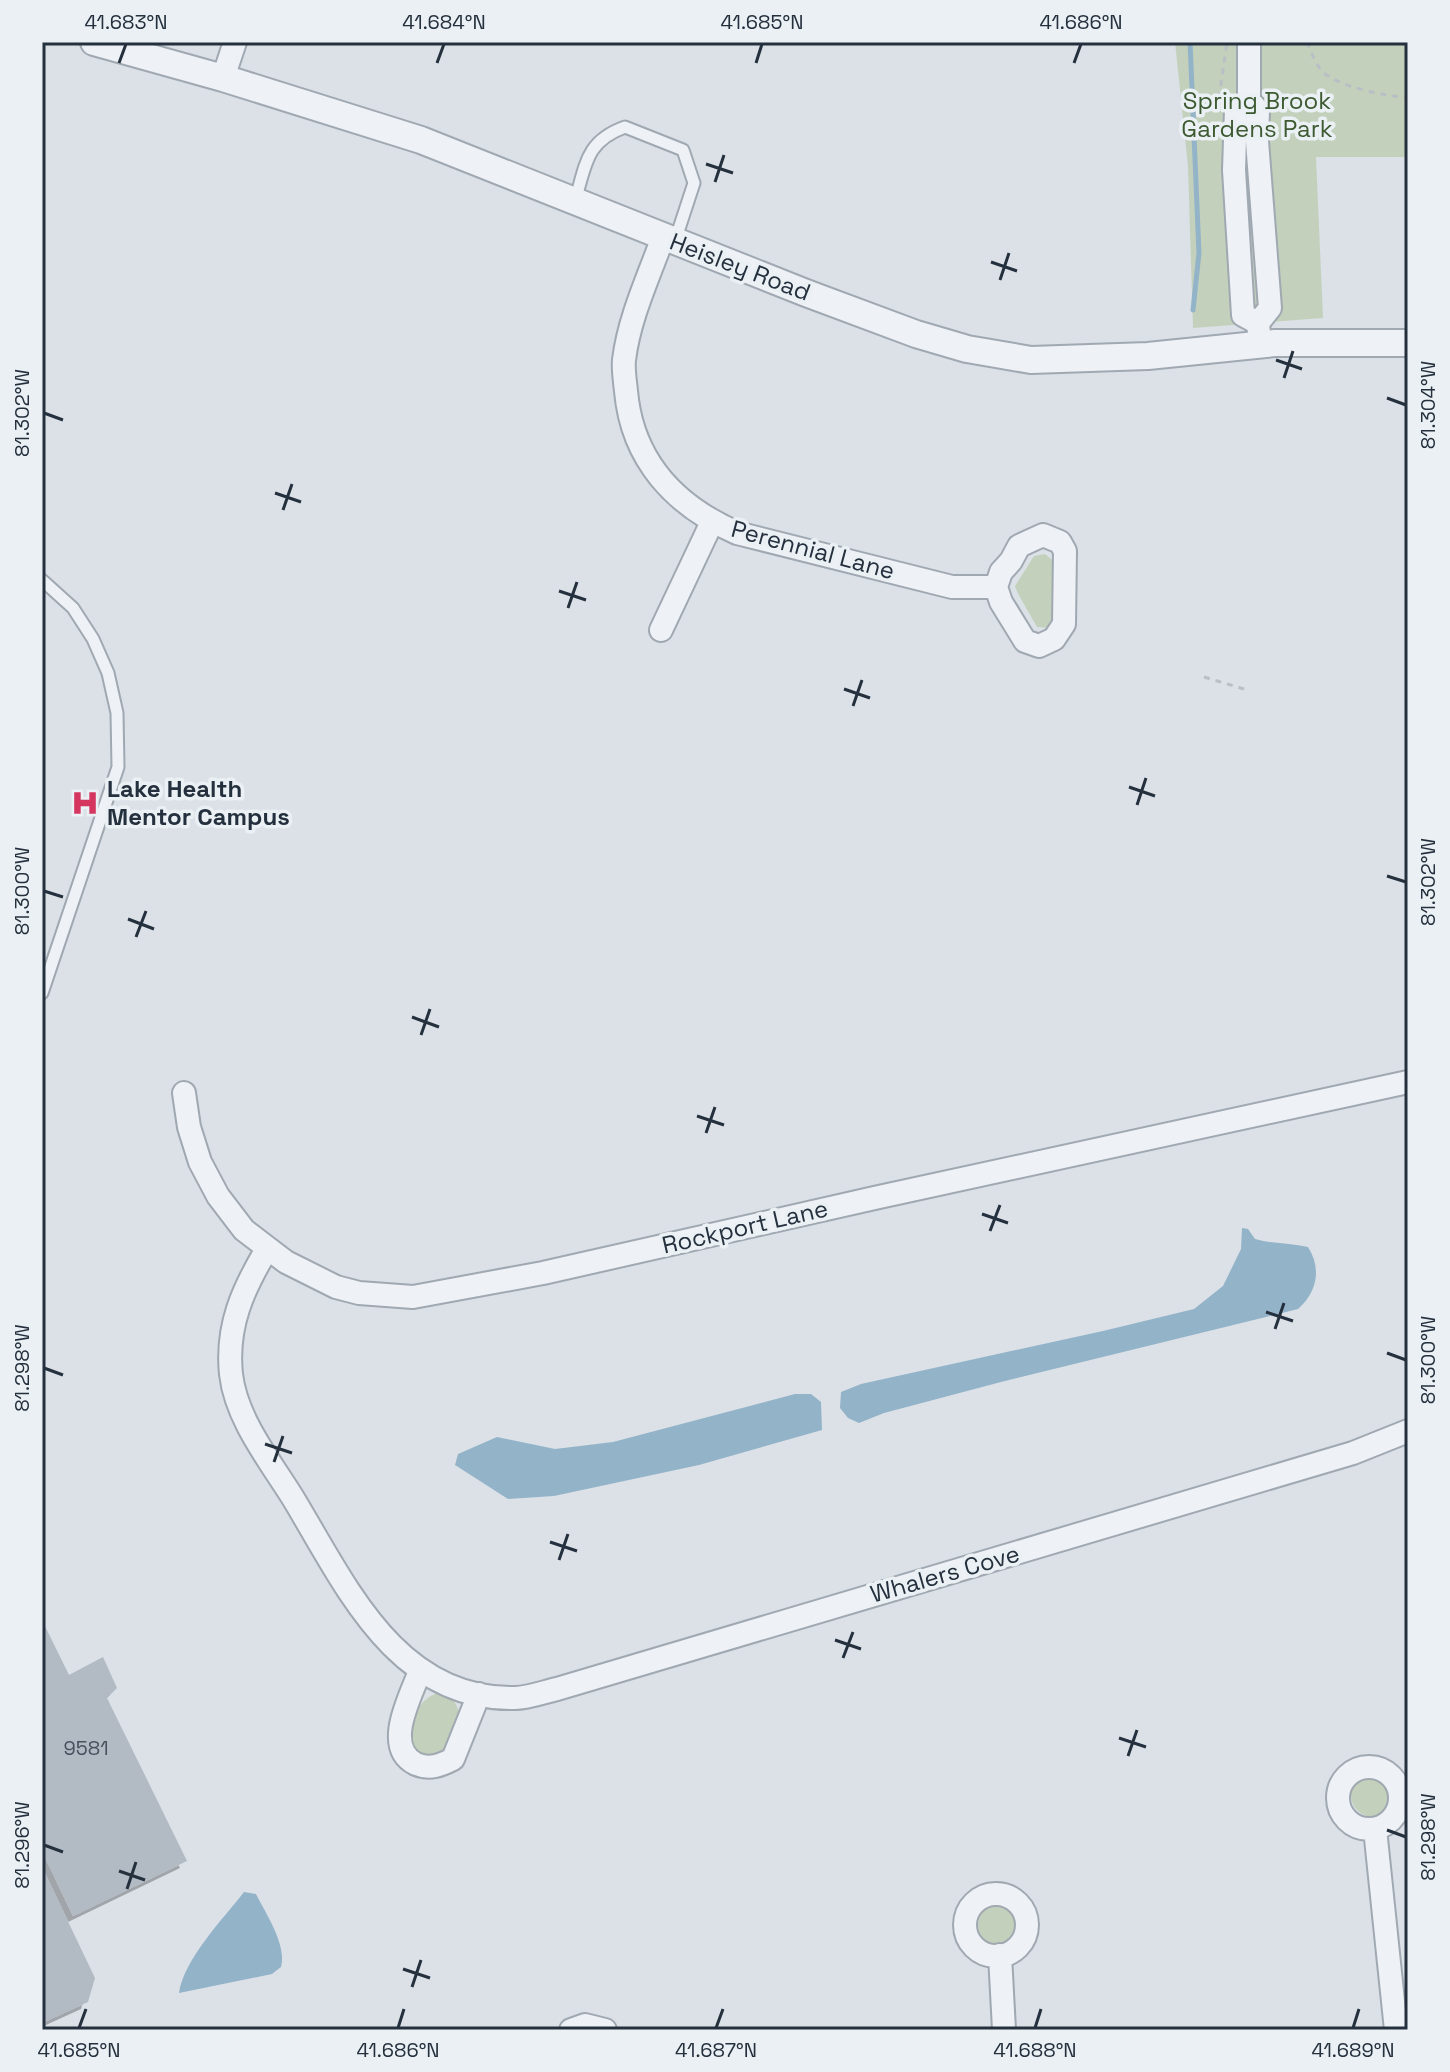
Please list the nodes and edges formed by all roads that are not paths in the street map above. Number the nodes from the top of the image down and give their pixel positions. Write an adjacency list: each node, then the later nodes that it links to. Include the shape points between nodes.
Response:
1 (94, 42): 4 (street, Heisley Road)
2 (235, 42): 4 (street)
3 (1249, 42): 7 (street, via 1249,100 1258,111 1270,308)
4 (223, 78): 5 (street, Heisley Road, via 421,140)
5 (574, 202): 6 (street, Heisley Road); 6 (lane, via 590,152 604,134 625,127 683,150 694,183)
6 (669, 240): 7 (street, Heisley Road, via 916,334 1031,360 1148,356); 9 (street, Perennial Lane, via 632,323 624,362 627,405 638,445 655,473)
7 (1259, 334): 8 (street, Heisley Road)
8 (1408, 343)
9 (712, 522): 11 (street, Perennial Lane, via 737,533 952,587); 12 (street)
10 (42, 580): 13 (lane, via 73,608 108,673 117,713 118,767)
11 (996, 587): 11 (street, via 1025,641 1045,645 1059,634 1064,624 1065,567 1060,542 1043,535 1019,546)
12 (661, 630)
13 (42, 993)
14 (1408, 1082): 16 (street, Rockport Lane, via 431,1295 359,1293 318,1279)
15 (184, 1093): 16 (street, Rockport Lane, via 193,1142 210,1182 244,1230)
16 (267, 1249): 18 (street, Whalers Cove, via 234,1318 231,1377 241,1410 364,1615)
17 (1408, 1431): 19 (street, Whalers Cove, via 1338,1458 557,1689 516,1698)
18 (420, 1671): 19 (street, Whalers Cove); 19 (street, via 400,1731 407,1758 419,1765 437,1766 453,1759)
19 (479, 1694)
20 (1375, 1829): 25 (street)
21 (1000, 1955): 24 (street)
22 (571, 2030): 23 (street, via 585,2025)
23 (605, 2030)
24 (1004, 2030)
25 (1396, 2030)

